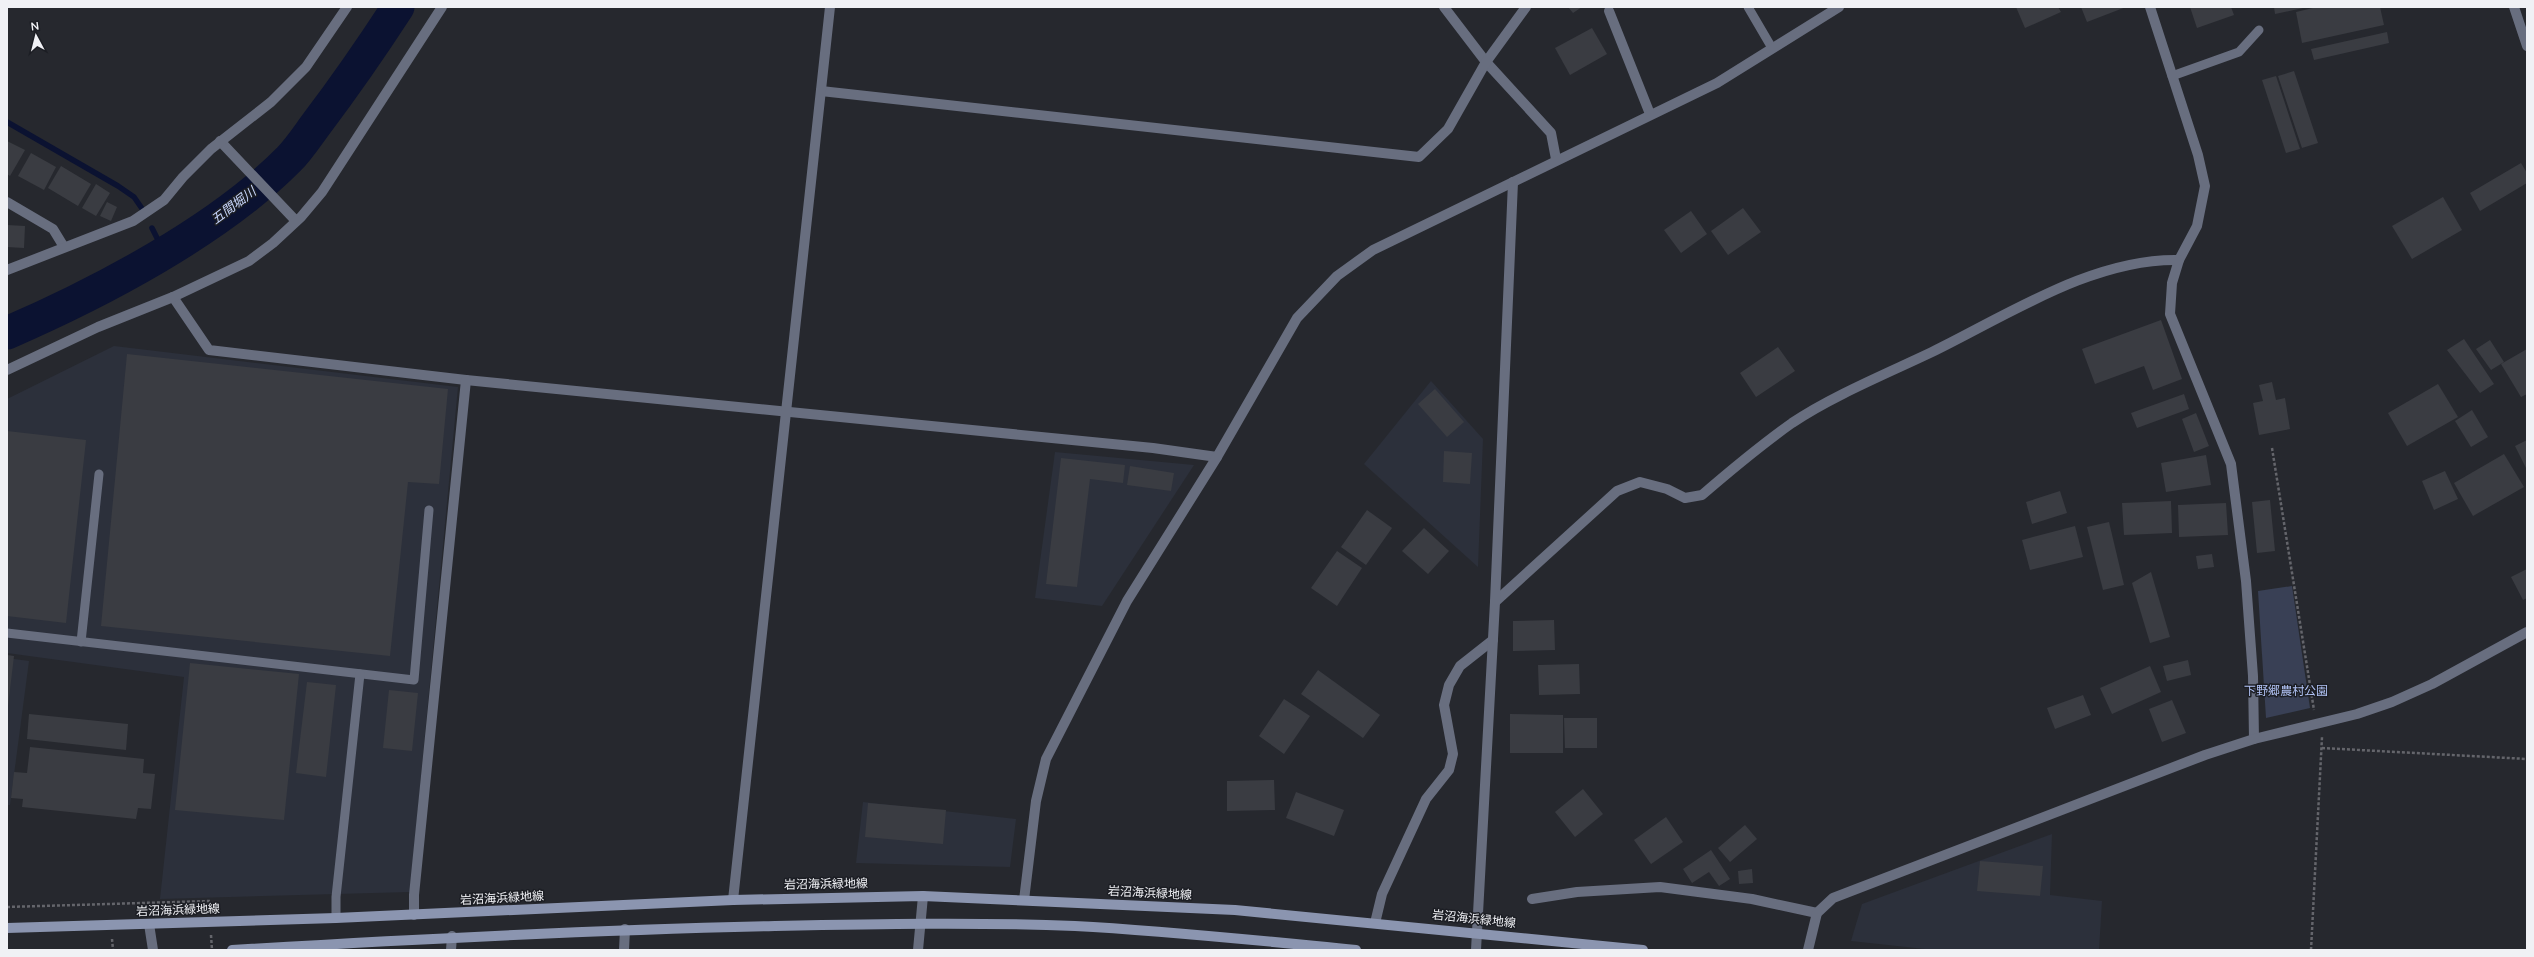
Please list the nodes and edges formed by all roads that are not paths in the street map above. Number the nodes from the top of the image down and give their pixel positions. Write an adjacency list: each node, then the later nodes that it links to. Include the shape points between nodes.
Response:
1 (347, 7): 18 (street, via 306,67 270,102)
2 (442, 7): 22 (street, via 322,192)
3 (830, 7): 16 (street)
4 (1444, 7): 14 (street)
5 (1526, 7): 14 (street)
6 (1748, 7): 13 (lane)
7 (1839, 7): 13 (street)
8 (2150, 7): 15 (street)
9 (2514, 7): 12 (street)
10 (1609, 10): 17 (street)
11 (2259, 30): 15 (lane, via 2239,52)
12 (2527, 46)
13 (1772, 48): 17 (street, via 1717,83)
14 (1486, 62): 16 (street, via 1448,129 1419,158); 19 (street, via 1551,133)
15 (2172, 76): 24 (street, via 2198,155 2205,186 2197,226)
16 (821, 91): 29 (street)
17 (1650, 114): 19 (street)
18 (220, 141): 22 (street); 23 (street, via 182,177 164,200 139,217)
19 (1556, 159): 20 (street)
20 (1513, 182): 30 (street, via 1373,250 1337,276 1297,318); 33 (street)
21 (7, 202): 23 (street, via 53,229)
22 (294, 219): 26 (street, via 273,243 249,261)
23 (64, 247): 25 (street)
24 (2179, 260): 33 (street, via 2158,260 2129,265 2063,287 1851,391 1793,423 1702,494 1685,498 1667,489 1640,482 1617,491); 39 (street, via 2172,284 2170,314 2231,464 2246,581 2253,676)
25 (7, 270)
26 (173, 297): 27 (street, via 98,327); 28 (street, via 209,350)
27 (7, 370)
28 (466, 380): 29 (street); 45 (street)
29 (786, 412): 30 (street, via 1152,448); 42 (street)
30 (1217, 457): 43 (street, via 1126,601 1046,759 1036,801)
31 (99, 474): 37 (lane)
32 (429, 510): 38 (lane, via 414,680)
33 (1495, 602): 36 (street)
34 (2527, 632): 39 (street, via 2432,684 2392,702 2358,714)
35 (7, 633): 37 (lane)
36 (1493, 640): 48 (street, via 1460,666 1449,685 1444,705 1453,754 1449,770 1426,799 1382,894); 52 (street)
37 (82, 642): 38 (lane)
38 (360, 674): 46 (lane, via 336,897)
39 (2254, 739): 44 (street, via 2134,781 1868,883 1833,898)
40 (923, 896): 42 (main road, 岩沼海浜緑地線); 43 (main road, 岩沼海浜緑地線); 47 (street)
41 (1532, 899): 44 (street, via 1577,892 1660,888 1752,899)
42 (733, 900): 45 (main road, 岩沼海浜緑地線)
43 (1024, 900): 48 (main road, 岩沼海浜緑地線, via 1235,910)
44 (1817, 914): 62 (street)
45 (414, 915): 46 (main road, 岩沼海浜緑地線)
46 (336, 918): 49 (main road, 岩沼海浜緑地線)
47 (920, 923): 51 (main road); 58 (street); 59 (main road, via 1075,926)
48 (1375, 923): 52 (main road, 岩沼海浜緑地線)
49 (149, 924): 50 (main road, 岩沼海浜緑地線); 54 (street)
50 (7, 928)
51 (625, 929): 53 (main road); 57 (street)
52 (1477, 933): 60 (street); 61 (main road, 岩沼海浜緑地線)
53 (452, 936): 55 (main road); 56 (street)
54 (153, 950)
55 (232, 950)
56 (450, 950)
57 (624, 950)
58 (918, 950)
59 (1356, 950)
60 (1476, 950)
61 (1643, 950)
62 (1808, 950)

